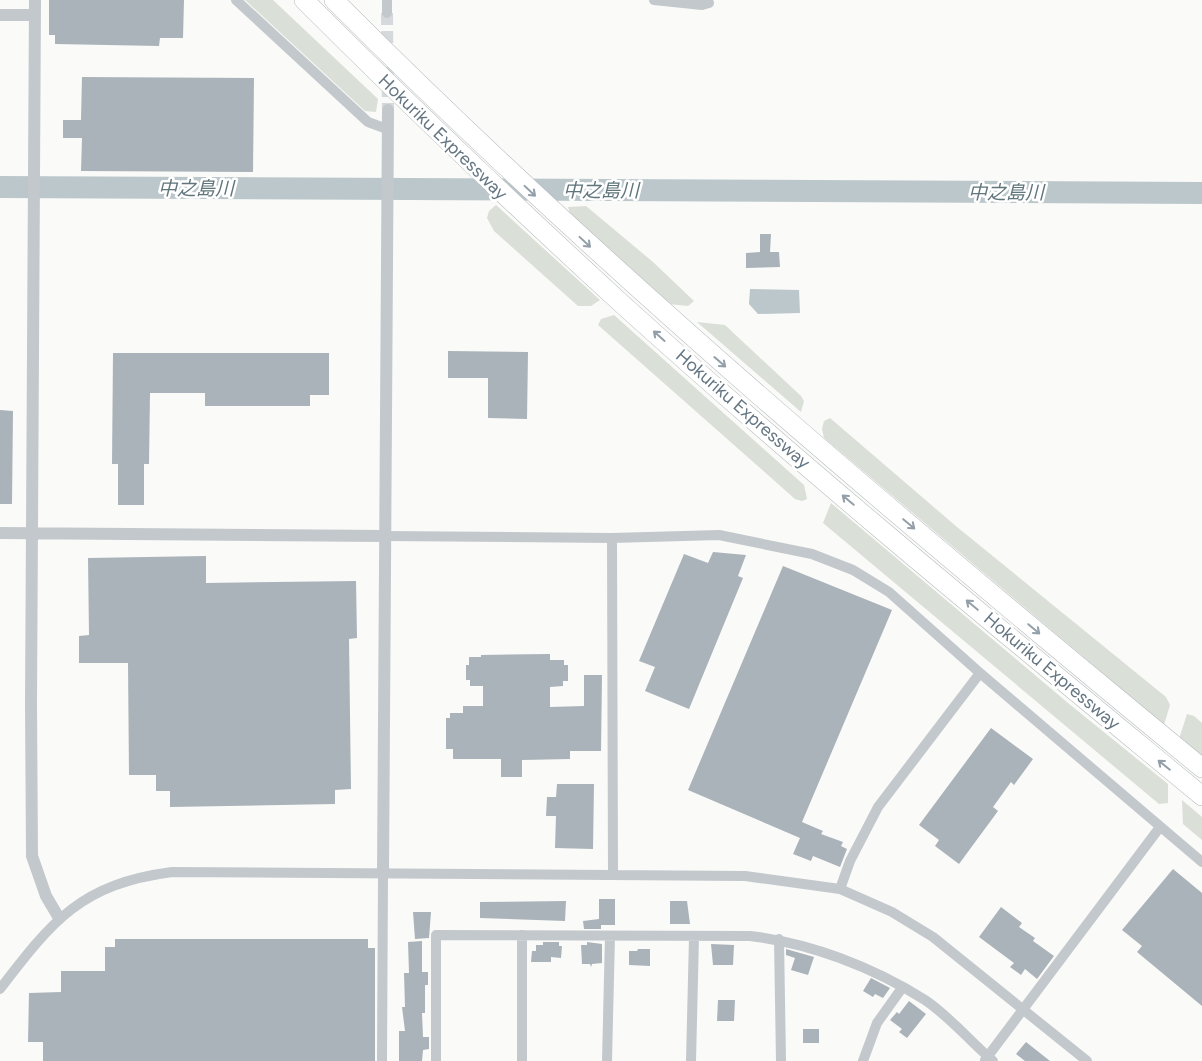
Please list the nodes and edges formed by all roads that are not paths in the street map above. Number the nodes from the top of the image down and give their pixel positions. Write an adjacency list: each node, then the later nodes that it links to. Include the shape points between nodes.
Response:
1 (35, 0): 12 (street)
2 (236, 0): 15 (street, via 368,122)
3 (297, 0): 13 (highway)
4 (304, 0): 13 (highway, Hokuriku Expressway)
5 (334, 0): 16 (highway, Hokuriku Expressway)
6 (346, 0): 16 (highway)
7 (387, 0): 10 (street)
8 (654, 0): 9 (street, via 702,5 709,3)
9 (708, 0)
10 (387, 12)
11 (0, 14): 12 (street)
12 (35, 15): 18 (street)
13 (376, 72): 23 (highway, Hokuriku Expressway, one-way to 13, via 816,474 630,311)
14 (388, 110): 15 (street)
15 (387, 129): 19 (street)
16 (511, 172): 22 (highway, Hokuriku Expressway, one-way to 22, via 643,295 829,457)
17 (0, 533): 18 (street)
18 (33, 534): 19 (street); 29 (street, via 32,856 46,896)
19 (384, 536): 20 (street); 26 (street)
20 (612, 538): 21 (street, via 719,535 812,554 853,570 889,592); 27 (street)
21 (980, 673): 24 (street); 28 (street, via 878,807 850,861)
22 (1202, 768)
23 (1202, 796)
24 (1160, 827): 25 (street); 36 (street)
25 (1202, 862)
26 (383, 875): 27 (street); 29 (street, via 172,872 146,875 103,890 81,901); 38 (street)
27 (613, 876): 28 (street, via 745,876)
28 (840, 889): 36 (street, via 892,912 933,937)
29 (60, 918): 35 (street, via 43,934)
30 (522, 935): 31 (street); 39 (street, via 436,935); 40 (street)
31 (610, 936): 32 (street); 41 (street)
32 (694, 937): 33 (street); 42 (street)
33 (780, 939): 34 (street, via 873,971); 43 (street)
34 (902, 988): 37 (street, via 926,1001); 44 (street, via 877,1023)
35 (0, 989)
36 (1022, 1009): 37 (street); 45 (street)
37 (988, 1059)
38 (382, 1061)
39 (436, 1061)
40 (522, 1061)
41 (607, 1061)
42 (691, 1061)
43 (781, 1061)
44 (863, 1061)
45 (1087, 1061)

